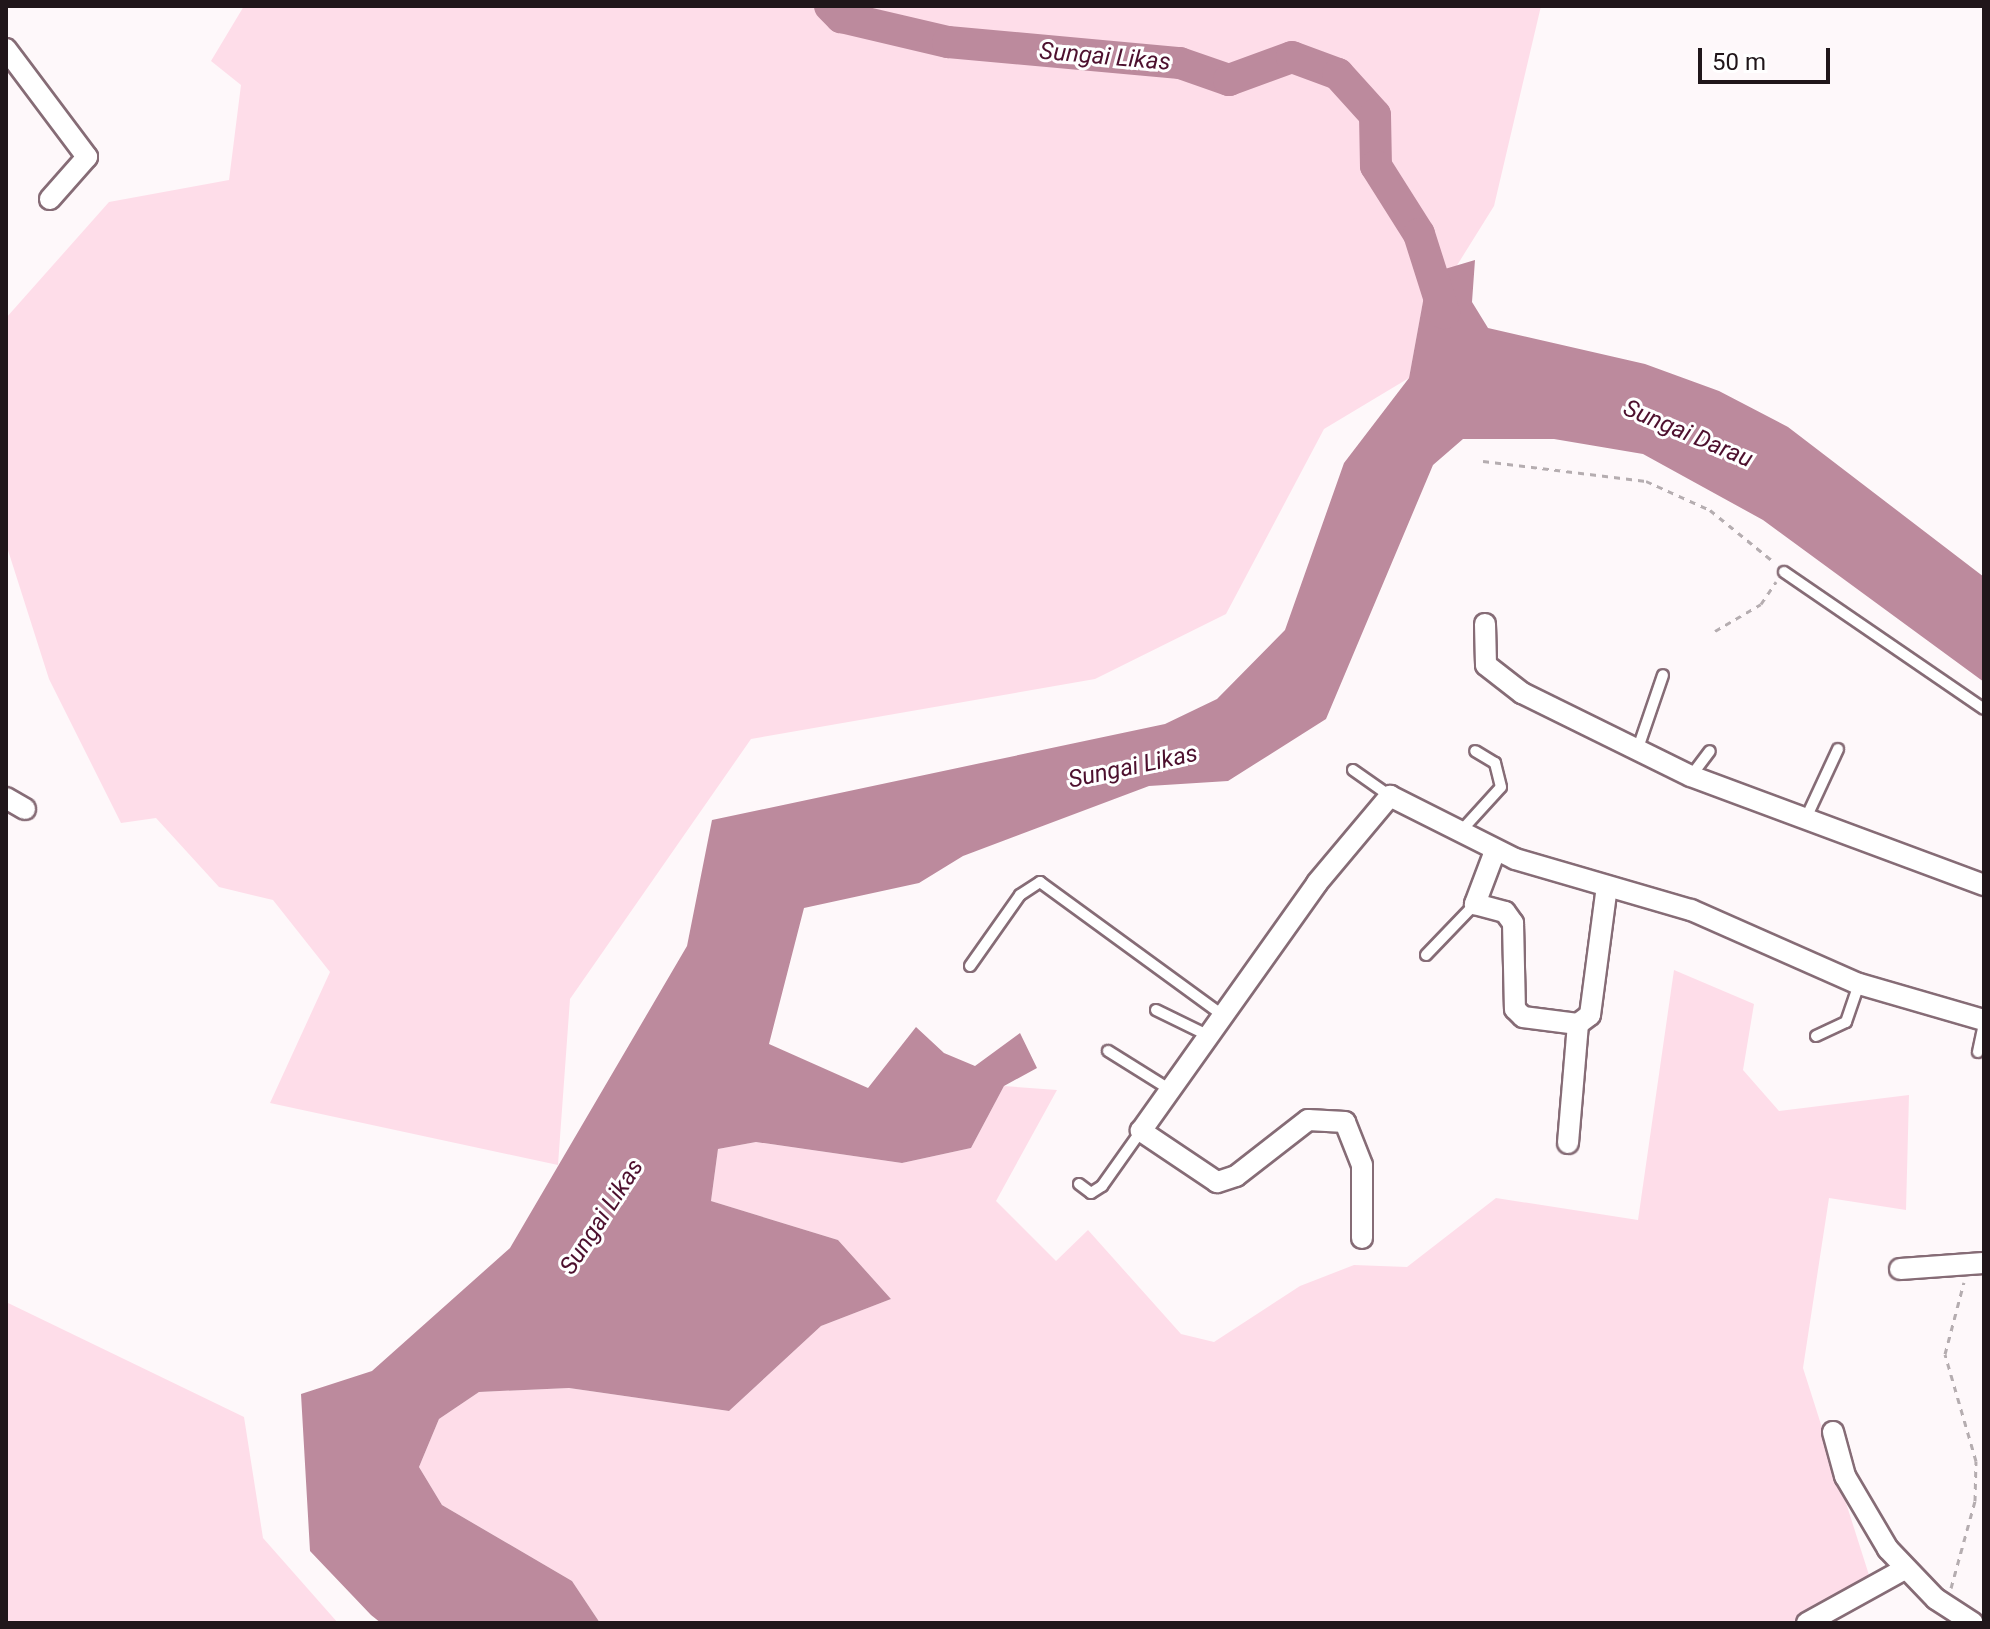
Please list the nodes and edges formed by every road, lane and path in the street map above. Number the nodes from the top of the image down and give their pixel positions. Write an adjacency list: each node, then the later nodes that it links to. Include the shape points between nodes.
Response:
1 (6, 49): 2 (street, via 87,157)
2 (50, 199)
3 (1483, 461): 4 (path, via 1646,481 1710,510)
4 (1784, 572): 6 (path, via 1761,604); 8 (lane)
5 (1485, 624): 11 (street, via 1483,658 1492,670 1522,693)
6 (1715, 631)
7 (1663, 675): 11 (lane)
8 (1984, 709)
9 (1838, 749): 18 (lane)
10 (1475, 751): 19 (lane, via 1495,763 1501,787)
11 (1637, 751): 14 (street)
12 (1710, 751): 14 (lane)
13 (1353, 770): 15 (lane)
14 (1691, 776): 18 (street)
15 (1390, 796): 19 (street); 28 (street)
16 (6, 798): 17 (street)
17 (25, 809)
18 (1806, 818): 21 (street)
19 (1461, 831): 20 (street)
20 (1495, 851): 22 (street); 23 (street)
21 (1984, 885)
22 (1607, 886): 26 (street, via 1691,910); 30 (street, via 1593,1006)
23 (1475, 904): 24 (lane); 30 (street, via 1505,912 1513,923 1518,1014)
24 (1426, 955)
25 (970, 966): 28 (lane, via 1020,895 1040,882)
26 (1859, 984): 29 (street); 32 (lane, via 1846,1022)
27 (1156, 1010): 31 (lane)
28 (1221, 1014): 31 (street)
29 (1984, 1022): 34 (lane)
30 (1578, 1024): 37 (street)
31 (1207, 1035): 35 (street)
32 (1816, 1036)
33 (1108, 1051): 35 (lane)
34 (1978, 1052)
35 (1169, 1089): 36 (street)
36 (1141, 1131): 38 (lane, via 1102,1186 1091,1193); 39 (street, via 1217,1182 1236,1176 1308,1120 1345,1122 1362,1165)
37 (1568, 1143)
38 (1079, 1184)
39 (1362, 1238)
40 (1977, 1266): 41 (street); 44 (path, via 1945,1354 1976,1461 1975,1501 1951,1586)
41 (1900, 1269)
42 (1833, 1432): 43 (street, via 1845,1476)
43 (1903, 1570): 44 (street); 45 (street)
44 (1958, 1619)
45 (1807, 1623)

